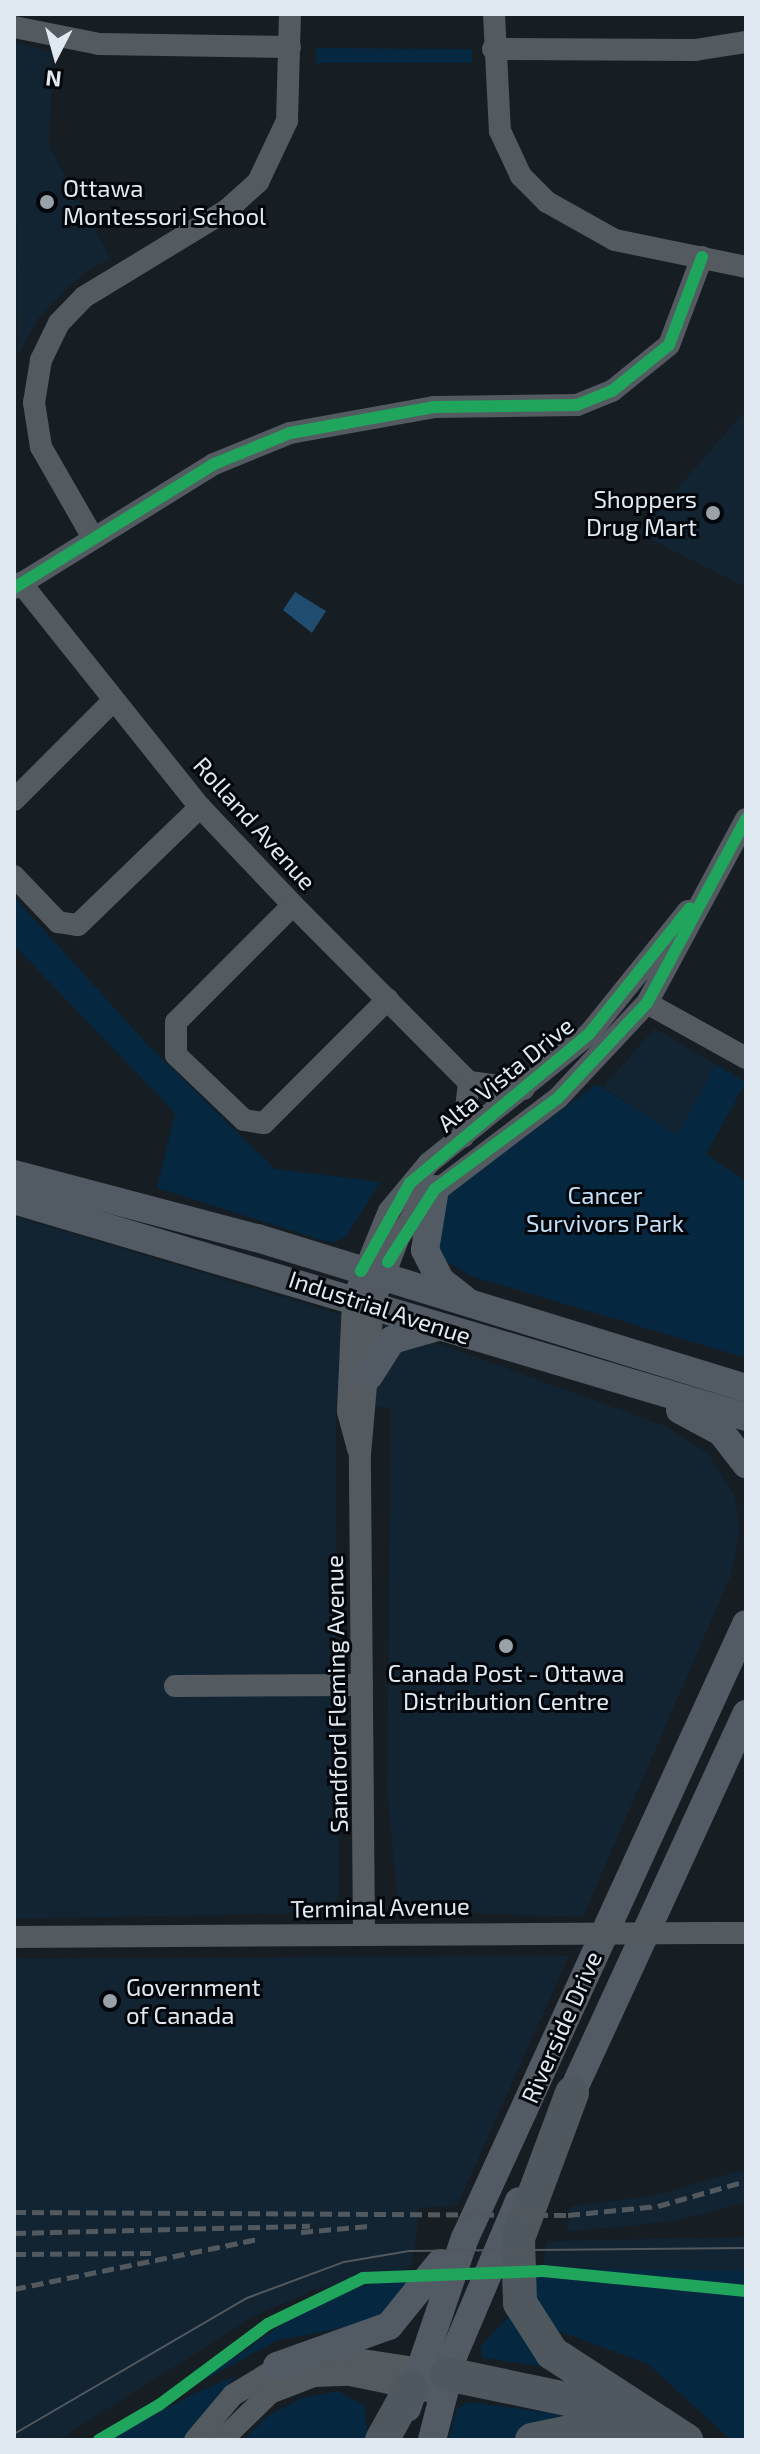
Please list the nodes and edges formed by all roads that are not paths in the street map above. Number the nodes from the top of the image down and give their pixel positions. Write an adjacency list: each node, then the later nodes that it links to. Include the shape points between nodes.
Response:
1 (290, 14): 5 (street)
2 (494, 14): 6 (street)
3 (14, 27): 5 (street, via 99,44)
4 (746, 42): 6 (street, via 695,50)
5 (290, 47): 9 (street, via 287,121 258,182 227,210 91,291 48,341 35,383 36,427)
6 (493, 49): 7 (street, via 506,151 547,202 615,240)
7 (702, 257): 8 (street); 9 (street, via 669,345 612,391 577,405 434,407 290,433 214,464)
8 (746, 267)
9 (92, 536): 10 (street)
10 (18, 585): 11 (street, Rolland Avenue)
11 (114, 700): 12 (street); 13 (street, Rolland Avenue)
12 (14, 800)
13 (200, 807): 15 (street, via 78,925 58,922); 17 (street, Rolland Avenue)
14 (746, 819): 16 (street, Alta Vista Drive)
15 (14, 876)
16 (715, 876): 19 (street, Alta Vista Drive); 22 (street, Alta Vista Drive, via 598,1024)
17 (293, 905): 18 (street, Rolland Avenue); 18 (street, via 176,1022 176,1055 244,1120 264,1123)
18 (388, 999): 21 (street, Rolland Avenue)
19 (647, 1003): 20 (street); 25 (street, Alta Vista Drive, via 558,1098)
20 (746, 1058)
21 (469, 1082): 22 (street); 23 (street)
22 (524, 1089): 23 (street, Alta Vista Drive)
23 (463, 1137): 27 (street, Alta Vista Drive, via 398,1197)
24 (14, 1174): 27 (main road, Industrial Avenue)
25 (435, 1189): 27 (street, Alta Vista Drive); 29 (main road, via 423,1229 434,1271 463,1299)
26 (14, 1200): 28 (main road, Industrial Avenue)
27 (372, 1274): 28 (street, Alta Vista Drive); 29 (main road, Industrial Avenue)
28 (363, 1302): 30 (main road, Industrial Avenue); 31 (street, Sandford Fleming Avenue); 35 (street, Sandford Fleming Avenue, via 348,1411)
29 (506, 1316): 33 (main road, Industrial Avenue)
30 (440, 1327): 31 (main road, via 392,1340); 32 (main road, Industrial Avenue)
31 (369, 1376): 35 (street, Sandford Fleming Avenue)
32 (610, 1378): 34 (main road, Industrial Avenue); 36 (main road, via 704,1421)
33 (746, 1388)
34 (746, 1417)
35 (360, 1454): 38 (street, Sandford Fleming Avenue)
36 (746, 1464)
37 (746, 1624): 45 (main road, Riverside Drive)
38 (362, 1685): 39 (street); 42 (street, Sandford Fleming Avenue)
39 (175, 1686)
40 (746, 1714): 44 (main road, Riverside Drive)
41 (746, 1933): 42 (street, Terminal Avenue, bridge)
42 (364, 1934): 43 (street, Terminal Avenue)
43 (14, 1937)
44 (572, 2093): 47 (main road, Riverside Drive); 48 (highway, via 518,2238 520,2303 552,2353)
45 (488, 2188): 46 (main road, via 402,2318); 47 (main road, Riverside Drive)
46 (277, 2366): 47 (street, via 333,2352); 49 (street, via 233,2395)
47 (429, 2381): 48 (highway, via 612,2407); 50 (street, via 314,2376 270,2393); 51 (highway); 52 (main road, Riverside Drive); 53 (main road, Riverside Drive)
48 (680, 2435)
49 (195, 2440)
50 (222, 2440)
51 (382, 2440)
52 (401, 2440)
53 (432, 2440)
54 (532, 2440): 55 (highway, via 579,2430)
55 (635, 2440)

